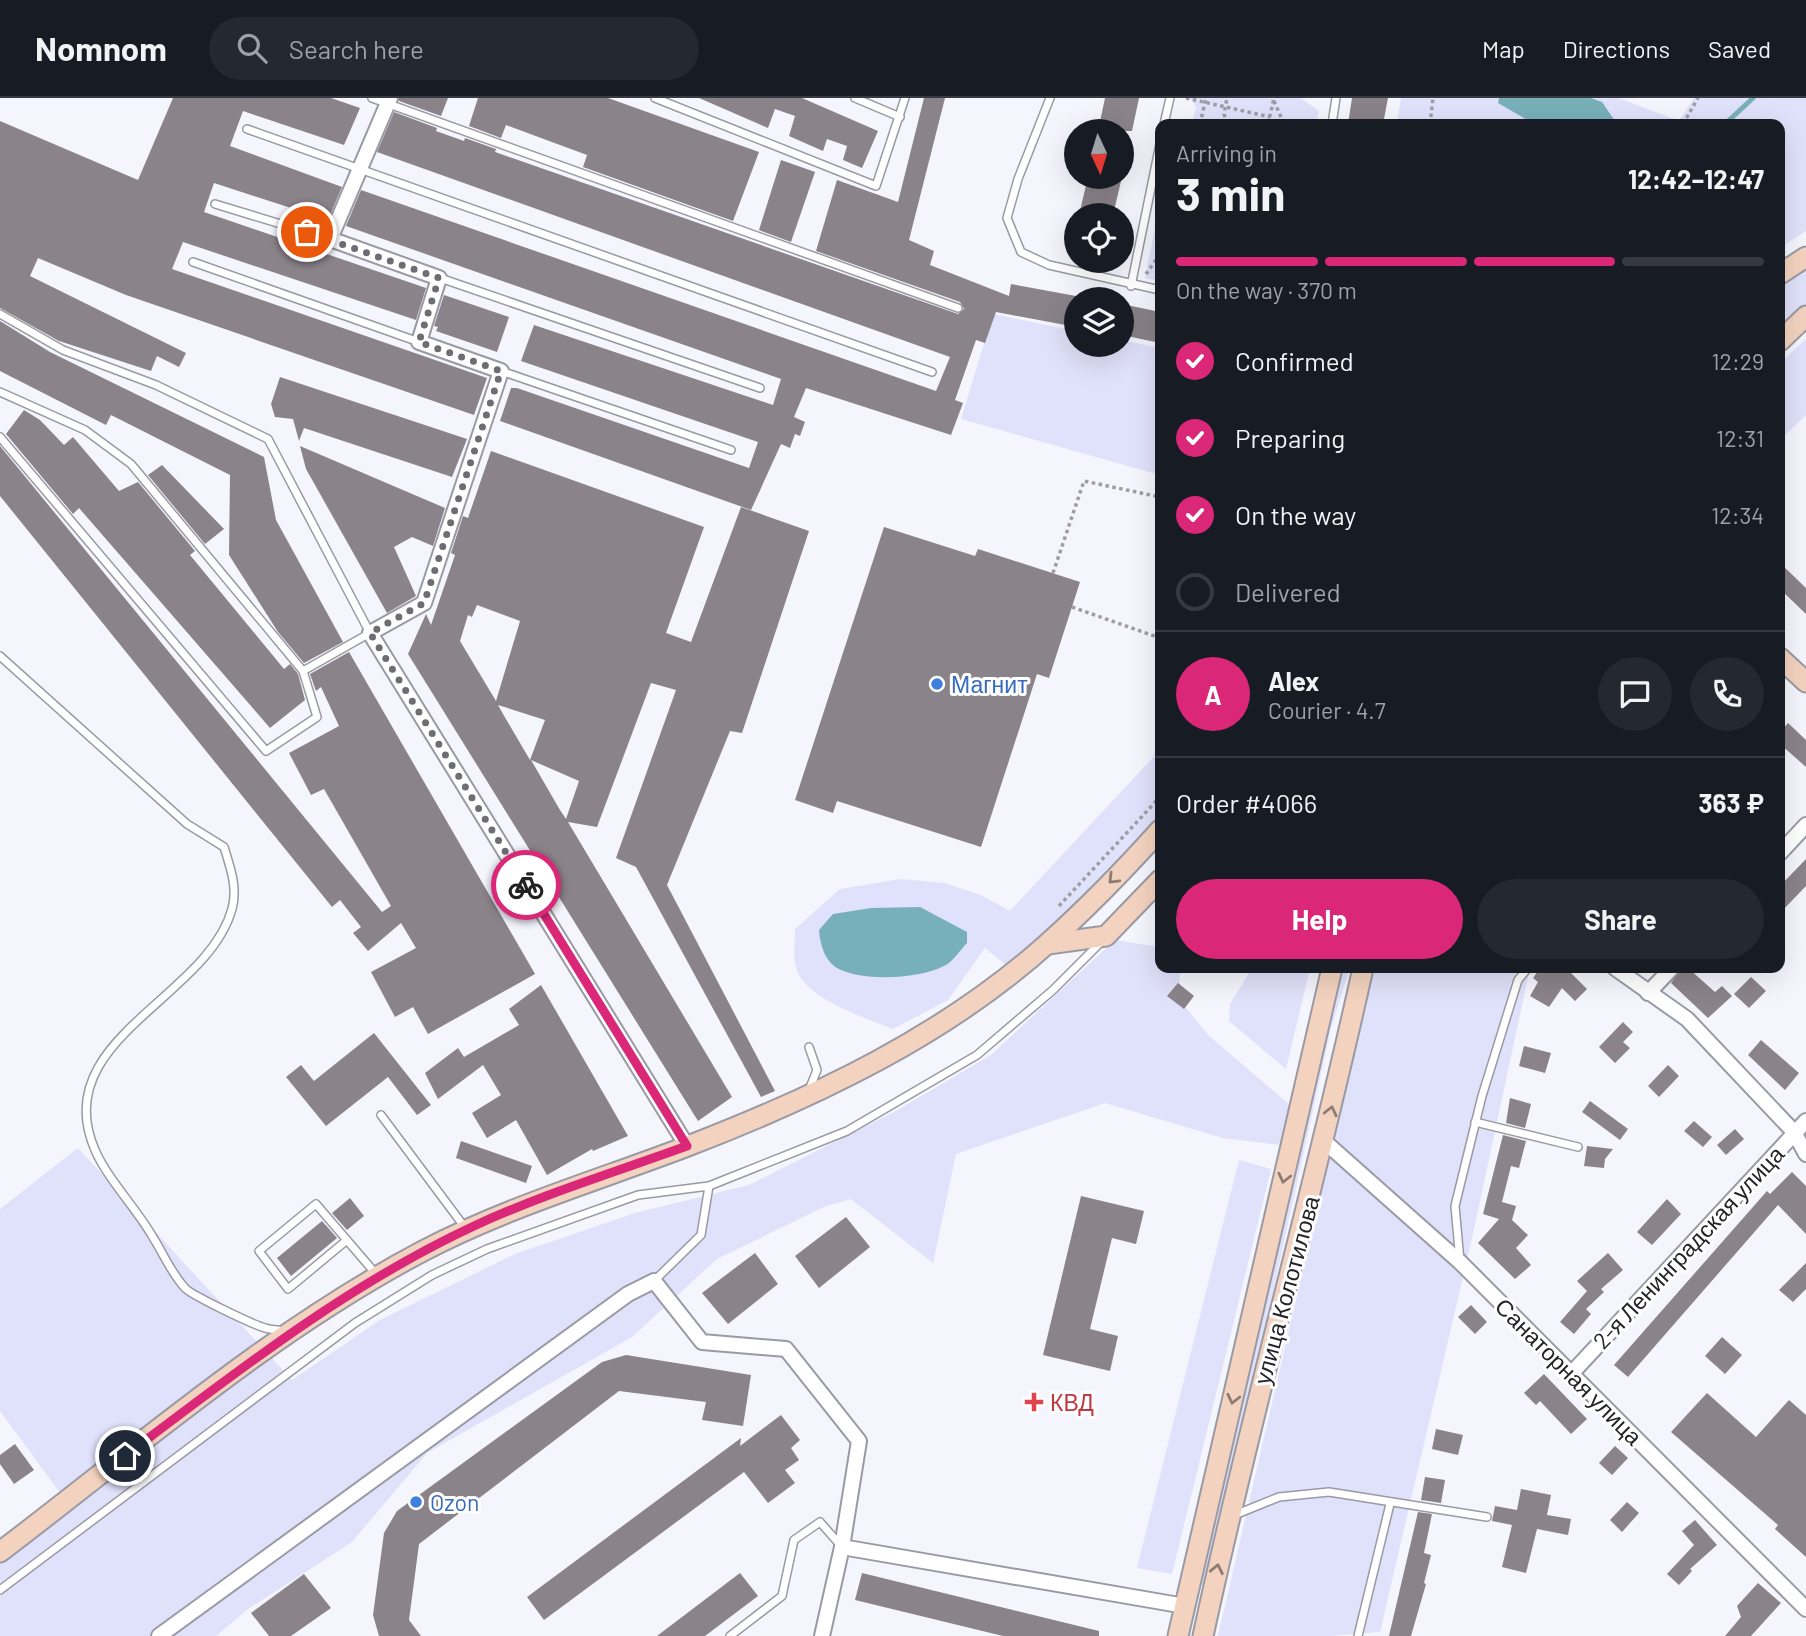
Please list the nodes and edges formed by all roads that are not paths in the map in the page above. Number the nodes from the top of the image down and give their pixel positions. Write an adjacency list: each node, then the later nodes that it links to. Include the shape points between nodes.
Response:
1 (372, 98): 8 (lane)
2 (655, 98): 9 (lane, via 876,186)
3 (855, 98): 9 (lane)
4 (905, 98): 9 (lane)
5 (1050, 98): 21 (lane, via 1007,218 1021,252 1049,265)
6 (1170, 98): 10 (lane)
7 (1336, 98): 11 (lane)
8 (389, 101): 13 (street); 23 (lane)
9 (900, 117)
10 (1165, 119)
11 (1333, 119)
12 (247, 129): 13 (lane)
13 (360, 168): 16 (street); 29 (lane)
14 (1155, 169): 21 (lane)
15 (215, 204): 16 (lane)
16 (330, 239): 20 (street)
17 (1806, 257): 19 (main road)
18 (193, 262): 27 (lane)
19 (1785, 271)
20 (439, 278): 27 (street); 30 (lane)
21 (1132, 286): 22 (lane)
22 (1155, 289)
23 (958, 308)
24 (0, 314): 34 (lane, via 64,350 156,385 268,439)
25 (1806, 316): 26 (main road)
26 (1785, 336)
27 (419, 342): 28 (street)
28 (501, 371): 33 (lane); 34 (street, via 424,603)
29 (932, 372)
30 (760, 388)
31 (0, 392): 37 (lane, via 85,430 131,464)
32 (0, 437): 37 (lane, via 265,751 317,717)
33 (731, 450)
34 (370, 633): 37 (lane); 58 (street)
35 (0, 656): 67 (lane, via 187,824 224,847 234,881 233,908 219,939 187,978 100,1061 88,1087 87,1115 95,1150 186,1289 264,1328)
36 (1785, 663): 38 (main road)
37 (303, 671)
38 (1806, 682)
39 (1806, 825): 41 (street)
40 (1155, 835): 44 (main road, one-way to 44)
41 (1785, 848)
42 (1155, 885): 43 (main road)
43 (1106, 936): 44 (main road); 61 (lane, via 1053,990 977,1055 846,1131)
44 (1048, 944): 52 (main road, via 953,1015)
45 (1331, 973): 75 (main road, улица Колотилова, one-way to 75)
46 (1362, 973): 57 (main road, улица Колотилова, one-way to 46)
47 (1524, 973): 55 (lane)
48 (1622, 973): 50 (street)
49 (1667, 973): 50 (street)
50 (1648, 993): 56 (street, via 1687,1019)
51 (809, 1047): 52 (lane, via 817,1070)
52 (807, 1097): 58 (main road)
53 (381, 1115): 62 (lane)
54 (1806, 1121): 56 (street, 2-я Ленинградская улица)
55 (1475, 1122): 59 (lane); 64 (lane, via 1455,1206)
56 (1794, 1132): 60 (street); 68 (street, 2-я Ленинградская улица)
57 (1325, 1142): 64 (street, Санаторная улица); 70 (main road, улица Колотилова)
58 (687, 1146): 62 (main road)
59 (1578, 1147)
60 (1806, 1154)
61 (709, 1186): 66 (lane, via 701,1235); 74 (lane, via 638,1195 487,1249 432,1275 355,1323)
62 (466, 1229): 65 (main road)
63 (347, 1240): 63 (lane, via 316,1204 260,1251 288,1289); 65 (lane)
64 (1460, 1262): 68 (street, Санаторная улица)
65 (378, 1277): 67 (main road)
66 (654, 1281): 72 (street, via 702,1342 786,1349 859,1441); 78 (street, via 628,1294)
67 (294, 1332): 73 (main road)
68 (1572, 1374): 76 (street, Санаторная улица)
69 (1390, 1504): 70 (lane, via 1329,1492 1279,1497); 71 (lane); 83 (lane)
70 (1228, 1517): 77 (main road, улица Колотилова, one-way to 70)
71 (1487, 1517)
72 (842, 1547): 75 (street); 79 (lane, via 820,1522 794,1540 782,1596); 80 (street)
73 (0, 1551)
74 (0, 1590)
75 (1185, 1606): 77 (main road); 81 (main road, улица Колотилова)
76 (1806, 1609)
77 (1208, 1613): 82 (main road, улица Колотилова)
78 (159, 1636)
79 (730, 1636)
80 (822, 1636)
81 (1178, 1636)
82 (1203, 1636)
83 (1358, 1636)

